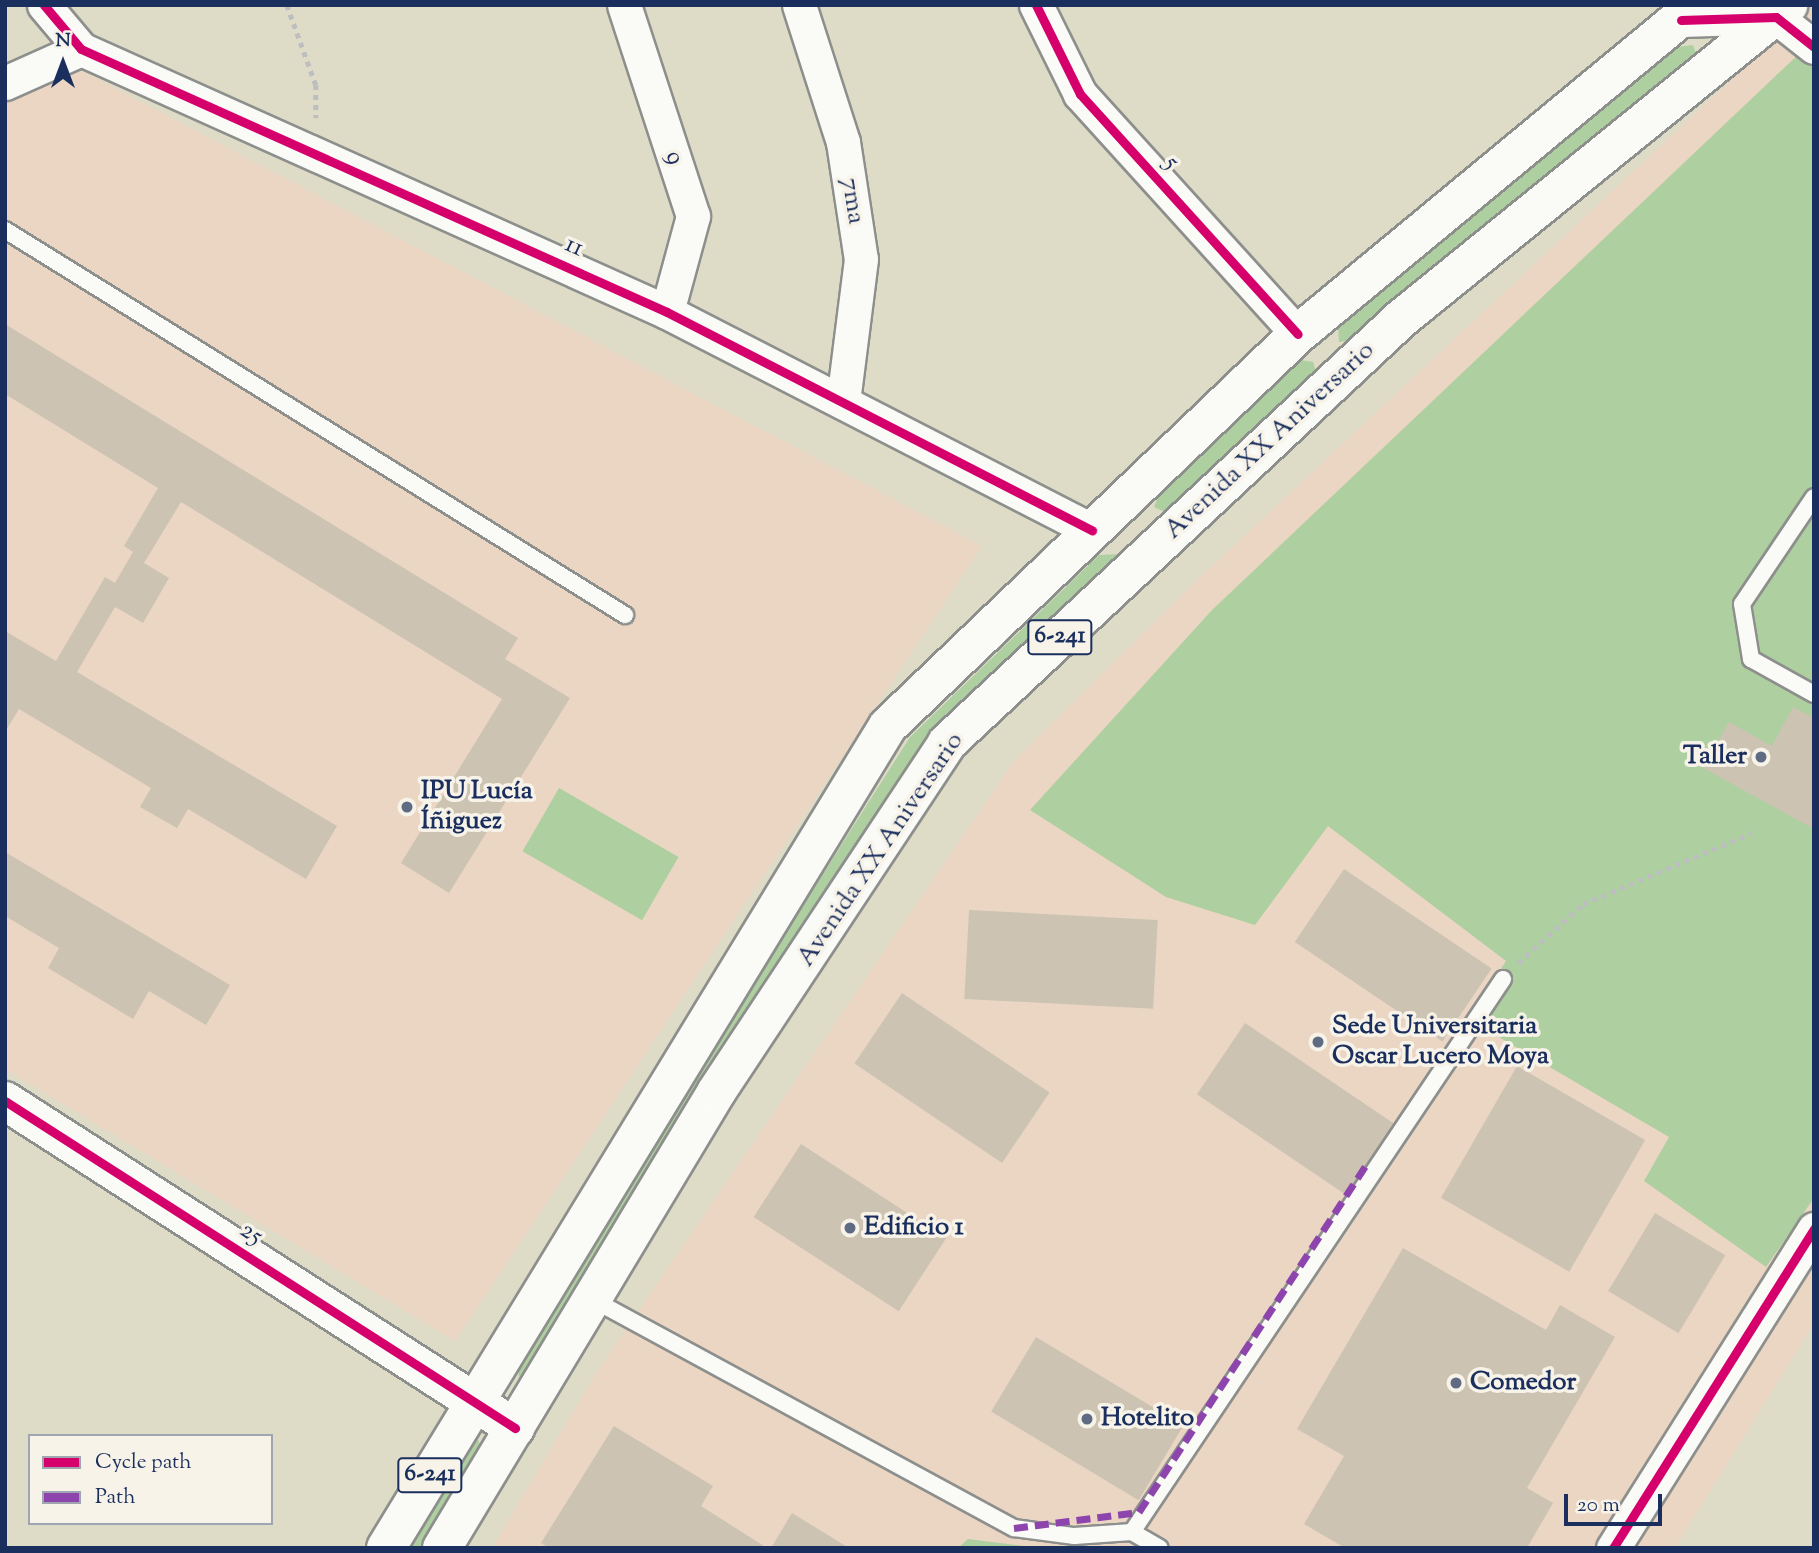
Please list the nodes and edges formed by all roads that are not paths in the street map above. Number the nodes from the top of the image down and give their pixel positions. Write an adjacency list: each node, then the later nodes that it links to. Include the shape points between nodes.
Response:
1 (44, 5): 8 (street, 11)
2 (624, 5): 11 (street, 9, via 693,216)
3 (799, 5): 13 (street, 7ma, via 843,142 861,259)
4 (1036, 5): 12 (street, 5, via 1080,94)
5 (1790, 9): 6 (street); 7 (street); 21 (main road, Avenida XX Aniversario / 6-241, via 1402,317 947,743 717,1091)
6 (1689, 13): 12 (main road, Avenida XX Aniversario / 6-241)
7 (1814, 47)
8 (80, 50): 9 (street); 11 (street, 11)
9 (5, 83)
10 (5, 230): 16 (lane)
11 (667, 312): 13 (street, 11)
12 (1298, 334): 15 (main road, Avenida XX Aniversario / 6-241)
13 (843, 402): 15 (street, 11)
14 (1814, 497): 17 (lane, via 1742,604 1751,659)
15 (1092, 530): 22 (main road, Avenida XX Aniversario / 6-241, via 888,726)
16 (625, 615)
17 (1814, 694)
18 (1503, 979): 24 (lane)
19 (5, 1101): 22 (main road, 25)
20 (1814, 1229): 28 (street)
21 (591, 1299): 23 (main road, Avenida XX Aniversario / 6-241); 24 (lane, via 1014,1528 1074,1536)
22 (475, 1402): 23 (main road, 25); 25 (main road, Avenida XX Aniversario / 6-241)
23 (515, 1427): 26 (main road, Avenida XX Aniversario / 6-241)
24 (1132, 1532): 27 (lane)
25 (386, 1548)
26 (442, 1548)
27 (1160, 1548)
28 (1613, 1548)

